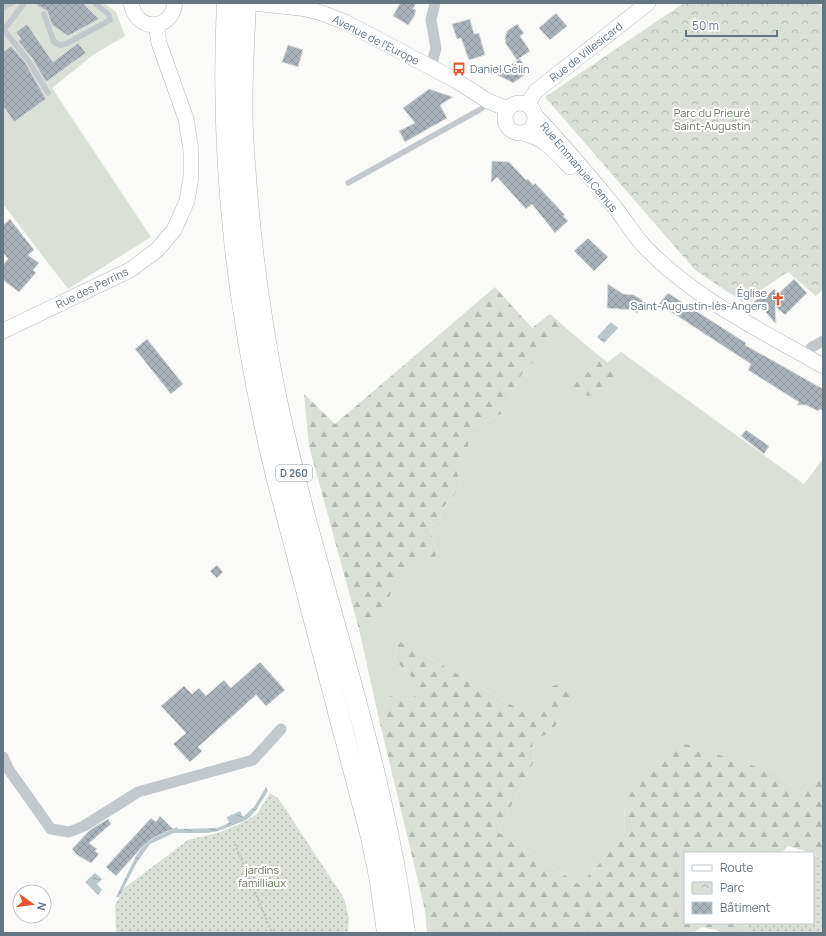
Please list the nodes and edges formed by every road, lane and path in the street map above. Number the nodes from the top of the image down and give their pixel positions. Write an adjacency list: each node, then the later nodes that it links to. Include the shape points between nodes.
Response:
1 (12, 3): 11 (lane)
2 (24, 3): 14 (lane)
3 (95, 3): 12 (lane, via 110,20 66,44 54,42)
4 (131, 3): 13 (street, via 136,17)
5 (176, 3): 13 (street, via 172,15)
6 (227, 3): 31 (highway, D 260, via 226,131 230,202 244,321 263,423 276,476 372,837)
7 (246, 3): 32 (highway, D 260, via 243,131 264,333 293,468 370,752 398,877)
8 (251, 3): 15 (street, Avenue de l'Europe, via 278,4 325,14)
9 (435, 3): 15 (street, Avenue de l'Europe, via 431,20 436,48)
10 (648, 3): 19 (street, Rue de Villesicard, via 536,91)
11 (3, 7)
12 (44, 14)
13 (156, 25): 23 (street, Rue des Perrins, via 159,43 186,119 191,150 191,177 187,201 174,230 157,250 130,270)
14 (3, 28): 16 (lane, via 28,60)
15 (431, 68): 17 (street, Avenue de l'Europe)
16 (48, 93)
17 (488, 101): 18 (street, Avenue de l'Europe); 21 (lane, via 481,109)
18 (508, 109): 19 (street, via 517,103); 20 (street, via 505,115 507,126 512,131)
19 (531, 110): 20 (street, via 533,127); 22 (street, Rue Emmanuel Camus, via 605,194)
20 (522, 133): 22 (street, Rue Emmanuel Camus, via 544,141 611,212)
21 (348, 183)
22 (622, 220): 25 (street, Rue Emmanuel Camus, via 644,246 667,267 750,325)
23 (3, 331)
24 (823, 341): 25 (street, via 812,347)
25 (805, 356): 26 (street, Rue Emmanuel Camus)
26 (823, 366)
27 (281, 729): 28 (street, via 253,760 138,792 84,826 69,832 51,828 9,770)
28 (3, 757)
29 (235, 844): 30 (path)
30 (272, 933)
31 (387, 933)
32 (406, 933)

